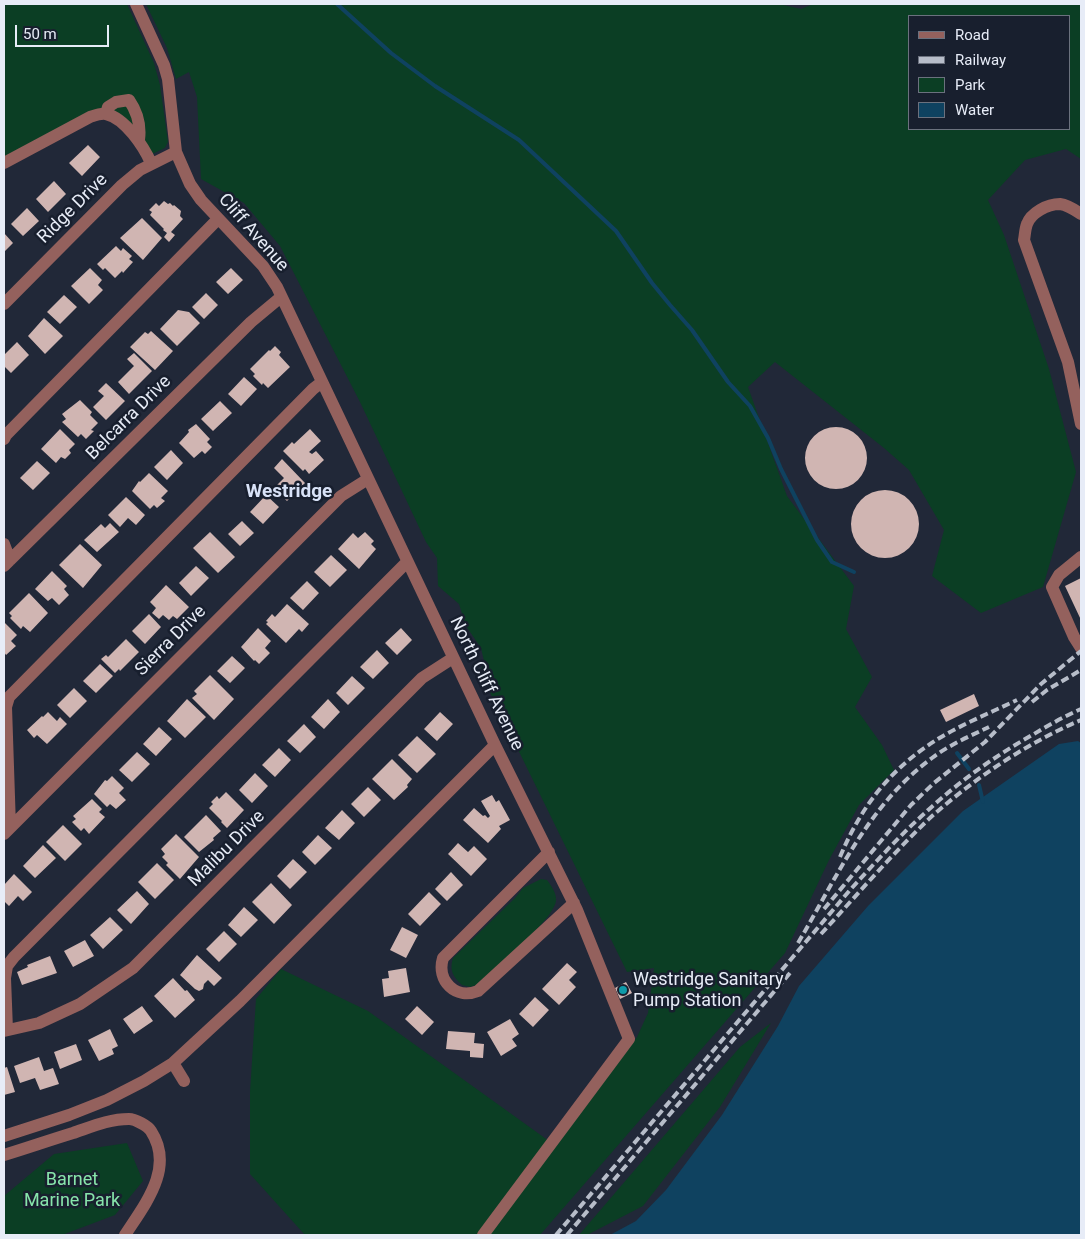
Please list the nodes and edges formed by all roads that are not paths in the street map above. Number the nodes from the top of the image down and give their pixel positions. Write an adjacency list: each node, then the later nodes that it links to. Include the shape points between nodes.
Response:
1 (136, 4): 4 (street, Cliff Avenue, via 168,79)
2 (106, 114): 3 (street, via 116,118); 3 (street, via 108,107 116,102 129,100 136,110 141,129); 5 (street, via 90,117)
3 (139, 140): 6 (street)
4 (176, 152): 6 (street, Ridge Drive); 8 (street, Cliff Avenue, via 190,184)
5 (4, 163)
6 (151, 163): 10 (street, Ridge Drive, via 122,185)
7 (1081, 214): 12 (street, via 1059,204 1046,208 1034,214 1027,224 1024,240 1068,362)
8 (218, 219): 9 (street, Cliff Avenue, via 263,266); 13 (street)
9 (281, 297): 11 (street, Cliff Avenue); 18 (street, Belcarra Drive, via 251,322)
10 (4, 304)
11 (322, 382): 14 (street, Cliff Avenue); 22 (street, via 9,697 6,707)
12 (1081, 424)
13 (4, 439)
14 (368, 479): 17 (street, North Cliff Avenue); 22 (street, Sierra Drive, via 341,496)
15 (4, 544): 18 (street)
16 (1081, 557): 19 (street, via 1059,575 1052,586)
17 (407, 562): 20 (street, North Cliff Avenue); 25 (street, via 14,957 7,966 5,978)
18 (7, 563)
19 (1081, 648)
20 (454, 658): 21 (street, North Cliff Avenue); 25 (street, Malibu Drive, via 422,678 133,968 80,1004 39,1023)
21 (495, 745): 23 (street, North Cliff Avenue); 26 (street)
22 (7, 830)
23 (549, 852): 24 (street, North Cliff Avenue); 24 (street, via 444,958 441,967 446,982 460,994 478,991)
24 (574, 903): 31 (street, North Cliff Avenue, via 629,1039)
25 (5, 1031)
26 (173, 1064): 27 (street); 28 (street, via 107,1100)
27 (184, 1082)
28 (4, 1136)
29 (4, 1155): 30 (street, via 111,1121 132,1119 149,1128 157,1140 159,1174 148,1199)
30 (125, 1235)
31 (483, 1235)

